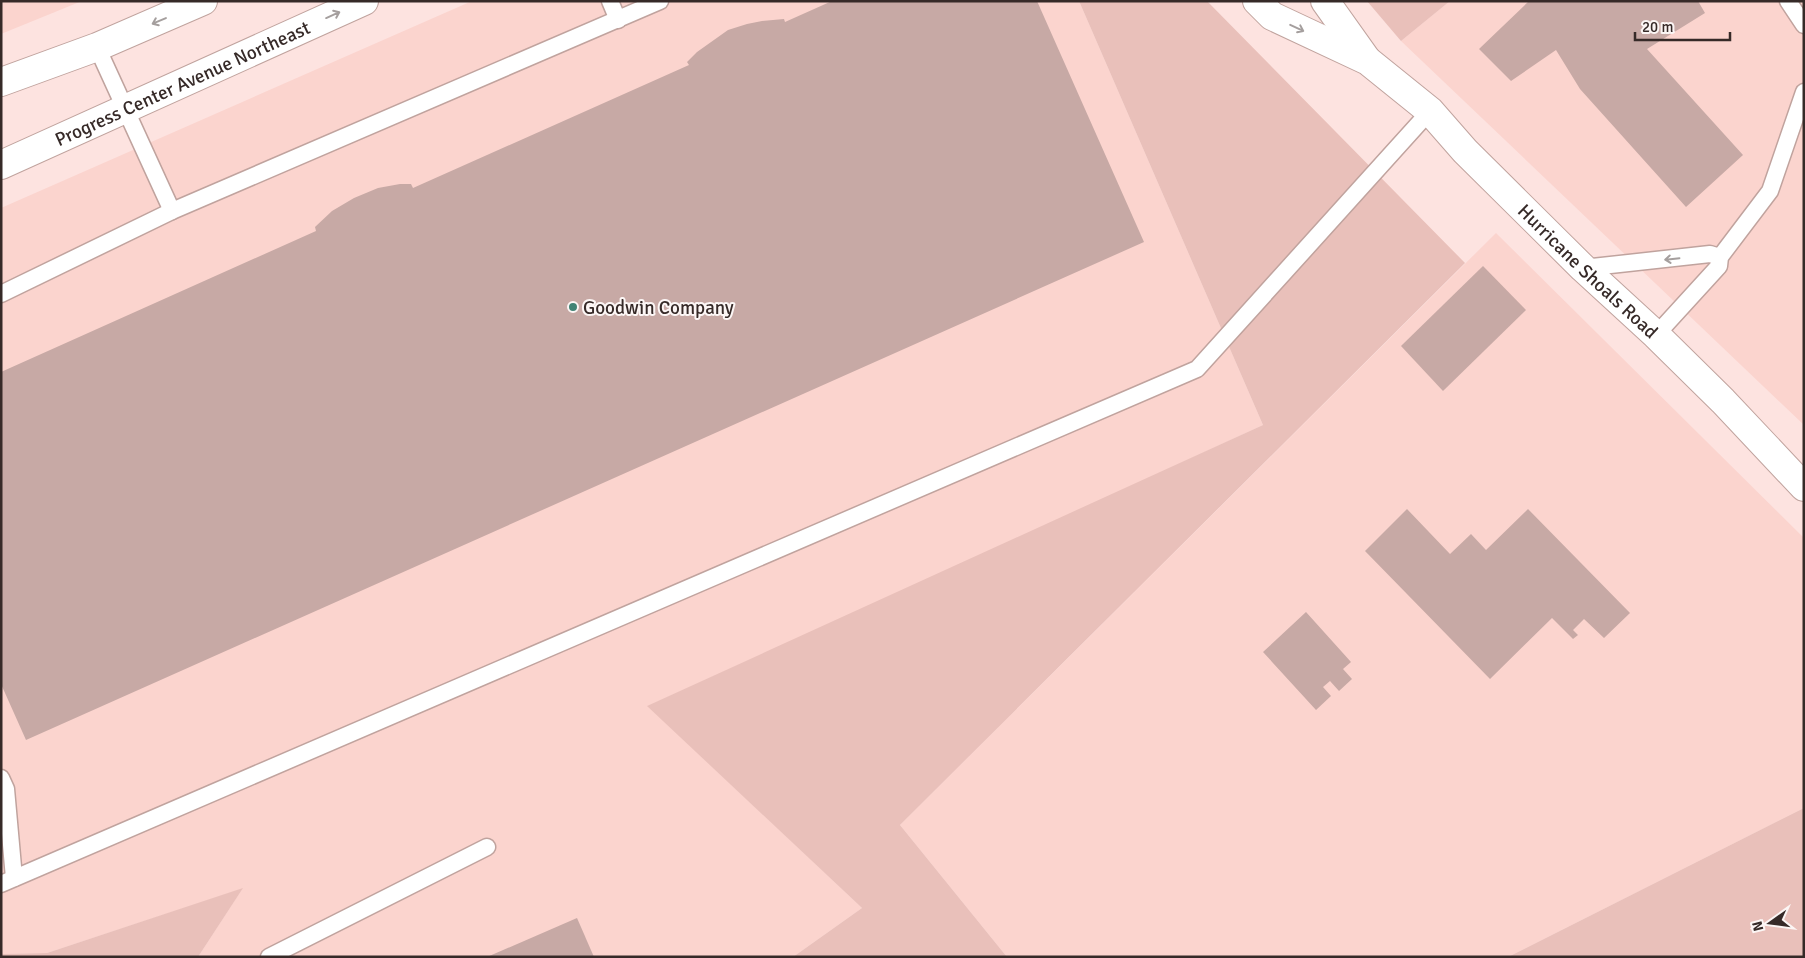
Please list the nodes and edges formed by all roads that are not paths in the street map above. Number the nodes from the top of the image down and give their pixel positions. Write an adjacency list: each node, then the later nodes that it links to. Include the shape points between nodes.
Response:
1 (203, 1): 10 (street, one-way to 10)
2 (364, 1): 14 (street, Progress Center Avenue Northeast, one-way to 2)
3 (610, 1): 8 (lane)
4 (660, 1): 8 (lane)
5 (1257, 1): 11 (street, Hurricane Shoals Road, one-way to 11, via 1272,16)
6 (1325, 1): 11 (street, Hurricane Shoals Road)
7 (1788, 1): 9 (lane)
8 (618, 20): 17 (lane)
9 (1804, 25)
10 (97, 47): 12 (street); 14 (lane)
11 (1368, 61): 15 (street, Hurricane Shoals Road)
12 (1, 82)
13 (1804, 92): 18 (lane, via 1770,191)
14 (125, 109): 16 (street, Progress Center Avenue Northeast); 17 (lane)
15 (1430, 111): 19 (street, Hurricane Shoals Road, via 1465,151); 25 (lane, via 1197,369)
16 (1, 165)
17 (172, 211): 20 (lane)
18 (1720, 256): 19 (lane, one-way to 19, via 1710,254); 21 (lane, via 1720,266)
19 (1583, 268): 21 (street, Hurricane Shoals Road)
20 (1, 294)
21 (1656, 335): 22 (street, Hurricane Shoals Road)
22 (1804, 487)
23 (1, 778): 25 (lane, via 6,789)
24 (487, 847): 26 (lane)
25 (7, 881)
26 (269, 957)

